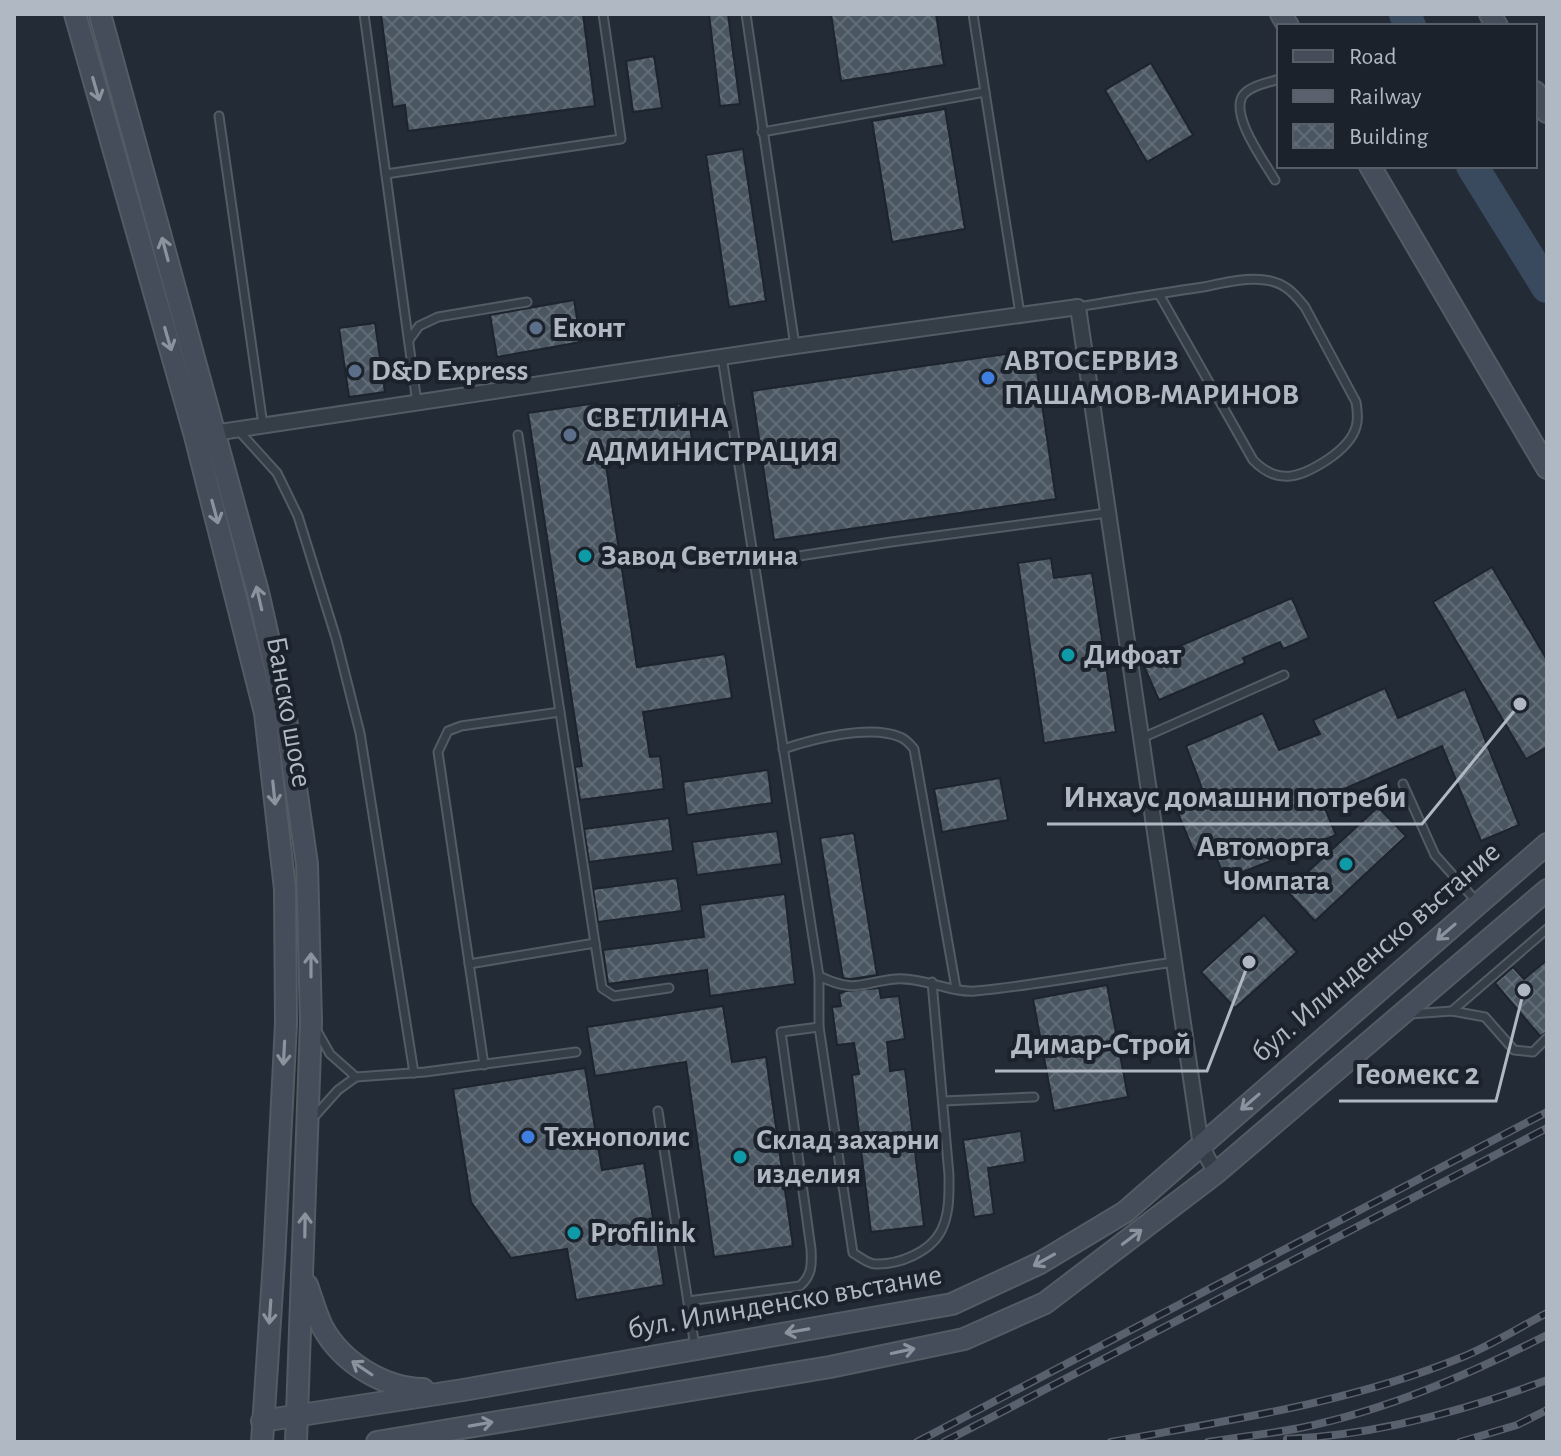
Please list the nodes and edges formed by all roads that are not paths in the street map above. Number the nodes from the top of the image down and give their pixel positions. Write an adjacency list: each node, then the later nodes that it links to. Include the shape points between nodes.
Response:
1 (75, 14): 24 (main road, Банско шосе, one-way to 24)
2 (100, 14): 24 (main road, Банско шосе, one-way to 2)
3 (364, 14): 12 (lane)
4 (603, 14): 12 (lane, via 621,139)
5 (746, 14): 10 (lane)
6 (973, 14): 8 (lane)
7 (1277, 80): 13 (lane, via 1245,93 1239,105 1241,119)
8 (985, 92): 10 (lane); 17 (lane)
9 (219, 116): 22 (lane)
10 (762, 132): 19 (lane)
11 (1371, 168): 26 (main road)
12 (386, 174): 18 (lane)
13 (1275, 180)
14 (1159, 294): 14 (lane, via 1250,279 1282,284 1295,294 1356,402 1356,430 1339,452 1309,472 1286,476 1264,471); 16 (lane)
15 (527, 302): 18 (lane, via 438,317 419,326)
16 (1078, 307): 17 (street); 27 (street)
17 (1020, 314): 19 (street)
18 (409, 340): 21 (lane)
19 (795, 346): 20 (street)
20 (722, 357): 21 (street); 28 (lane)
21 (417, 403): 22 (street)
22 (263, 425): 23 (street)
23 (237, 429): 24 (street); 52 (lane, via 277,473 298,516 336,638 360,733)
24 (205, 434): 47 (main road, Банско шосе, one-way to 24, via 307,864 285,712 258,592); 65 (main road, Банско шосе, one-way to 65, via 265,713 285,889 286,1023)
25 (518, 435): 30 (lane)
26 (1547, 468)
27 (1108, 513): 28 (lane); 31 (street)
28 (753, 563): 32 (lane)
29 (1284, 675): 31 (lane)
30 (560, 712): 38 (lane); 40 (lane, via 461,726 441,741 438,752)
31 (1142, 738): 39 (street)
32 (783, 749): 41 (lane); 44 (lane, via 814,739 885,733 903,738 914,749)
33 (1403, 784): 36 (lane, via 1435,855)
34 (1547, 844): 36 (main road, бул. Илинденско въстание)
35 (1547, 891): 46 (main road, бул. Илинденско въстание)
36 (1478, 903): 58 (main road, бул. Илинденско въстание, one-way to 58)
37 (1547, 929): 45 (lane)
38 (595, 943): 40 (lane); 43 (lane, via 607,994)
39 (1175, 962): 44 (lane, via 970,992); 58 (street)
40 (469, 964): 51 (lane)
41 (819, 976): 42 (lane, via 840,986 897,979); 48 (lane)
42 (932, 982): 44 (lane); 55 (lane)
43 (669, 988)
44 (956, 988)
45 (1452, 1011): 46 (lane); 49 (lane, via 1485,1017 1514,1050 1533,1052)
46 (1400, 1015): 59 (main road, бул. Илинденско въстание)
47 (311, 1022): 53 (lane, via 330,1054); 57 (main road, Банско шосе)
48 (819, 1027): 55 (lane, via 853,1253 873,1264 928,1248 941,1231 949,1206); 61 (lane, via 781,1032 811,1249 808,1279 800,1286)
49 (1547, 1038)
50 (576, 1052): 51 (lane)
51 (484, 1065): 52 (lane)
52 (414, 1073): 53 (lane)
53 (356, 1077): 57 (lane, via 323,1104)
54 (1034, 1097): 55 (lane)
55 (943, 1101)
56 (658, 1111): 61 (lane)
57 (307, 1126): 60 (main road, Банско шосе, one-way to 57)
58 (1201, 1146): 59 (street); 62 (main road, бул. Илинденско въстание, one-way to 62, via 1125,1212 1040,1263 952,1304)
59 (1216, 1173): 66 (main road, бул. Илинденско въстание, one-way to 59, via 830,1367 964,1339 1045,1303)
60 (304, 1276): 63 (main road, one-way to 60, via 407,1388 370,1374 339,1351 322,1326); 64 (main road, Банско шосе)
61 (688, 1301): 62 (lane)
62 (696, 1349): 63 (main road, бул. Илинденско въстание)
63 (463, 1390): 64 (main road, бул. Илинденско въстание)
64 (297, 1415): 65 (main road, бул. Илинденско въстание); 68 (main road, Банско шосе)
65 (262, 1421): 67 (main road, Банско шосе)
66 (445, 1430): 69 (main road, бул. Илинденско въстание); 70 (main road)
67 (262, 1442)
68 (296, 1442)
69 (377, 1442)
70 (427, 1442)

